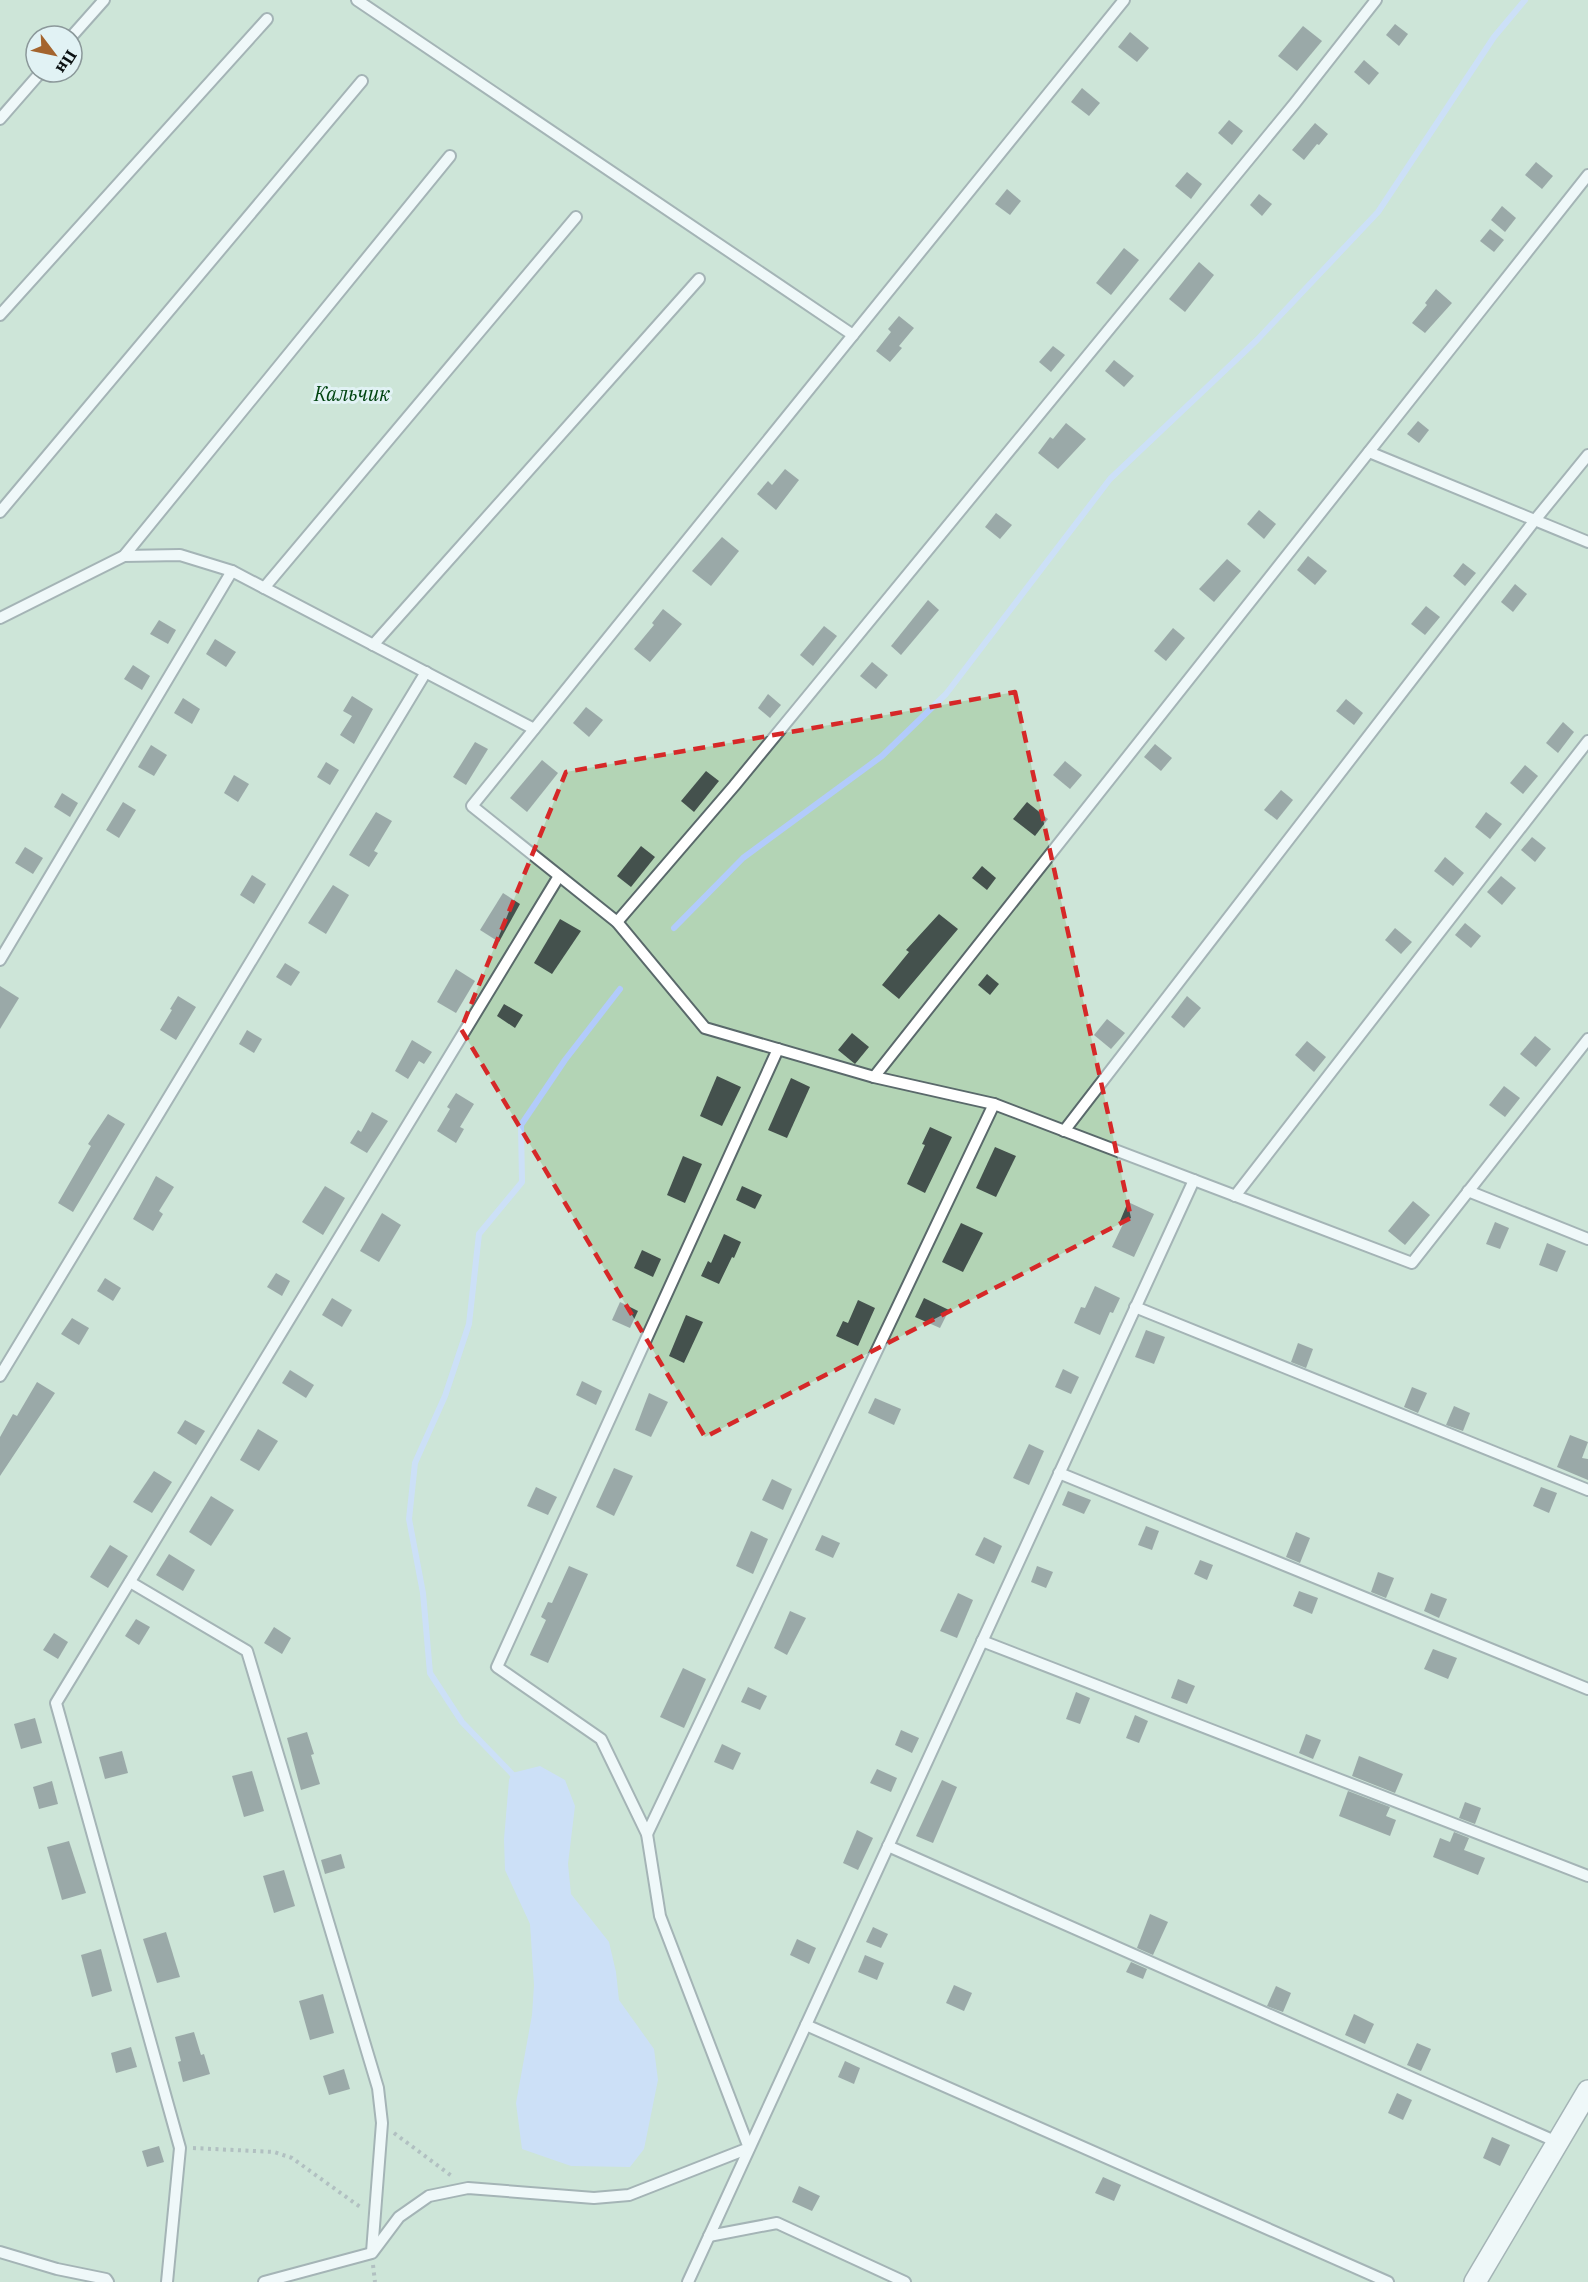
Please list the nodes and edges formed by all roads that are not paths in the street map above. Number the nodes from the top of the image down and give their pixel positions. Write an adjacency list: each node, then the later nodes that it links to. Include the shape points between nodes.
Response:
1 (104, 0): 6 (lane)
2 (357, 0): 15 (lane)
3 (1124, 0): 15 (lane)
4 (1376, 0): 30 (lane, via 772,740)
5 (267, 19): 14 (lane)
6 (83, 24)
7 (362, 81): 18 (lane)
8 (31, 84): 9 (lane)
9 (0, 119)
10 (450, 156): 21 (lane)
11 (1588, 175): 16 (lane)
12 (576, 217): 23 (lane)
13 (699, 279): 25 (lane)
14 (0, 315)
15 (854, 335): 27 (lane)
16 (1369, 452): 19 (lane); 34 (lane)
17 (1588, 455): 19 (lane)
18 (0, 512)
19 (1535, 520): 20 (lane); 36 (lane)
20 (1588, 542)
21 (124, 556): 22 (lane, via 180,555); 24 (lane)
22 (232, 571): 23 (lane); 31 (lane)
23 (264, 588): 25 (lane)
24 (0, 618)
25 (373, 645): 26 (lane)
26 (426, 672): 27 (lane); 42 (lane)
27 (534, 729): 29 (lane, via 472,806)
28 (1588, 741): 39 (lane)
29 (559, 876): 30 (lane); 45 (lane)
30 (616, 922): 33 (lane, via 705,1028)
31 (0, 960)
32 (1588, 1039): 38 (lane)
33 (778, 1049): 34 (lane); 48 (lane, via 497,1666 601,1739)
34 (874, 1077): 35 (lane)
35 (994, 1104): 36 (lane); 48 (lane)
36 (1065, 1131): 37 (lane)
37 (1194, 1180): 39 (lane); 41 (lane)
38 (1468, 1191): 39 (lane, via 1412,1263); 40 (lane)
39 (1235, 1196)
40 (1588, 1239)
41 (1135, 1307): 43 (lane); 44 (lane)
42 (0, 1377)
43 (1059, 1473): 46 (lane); 47 (lane)
44 (1588, 1490)
45 (130, 1582): 57 (lane, via 247,1651 378,2088 382,2123); 59 (lane, via 56,1703 180,2148)
46 (982, 1641): 49 (lane); 50 (lane)
47 (1588, 1689)
48 (647, 1834): 54 (lane, via 660,1916)
49 (888, 1846): 51 (lane); 53 (lane)
50 (1588, 1876)
51 (806, 2025): 54 (lane); 63 (lane)
52 (1588, 2091): 53 (street)
53 (1557, 2142): 64 (street)
54 (749, 2148): 55 (lane); 57 (lane, via 629,2195 594,2198 468,2188 429,2196 399,2217)
55 (709, 2236): 61 (lane); 62 (lane, via 777,2223)
56 (0, 2252): 58 (lane)
57 (372, 2253): 60 (lane)
58 (108, 2282)
59 (167, 2282)
60 (264, 2282)
61 (688, 2282)
62 (905, 2282)
63 (1388, 2282)
64 (1475, 2282)

